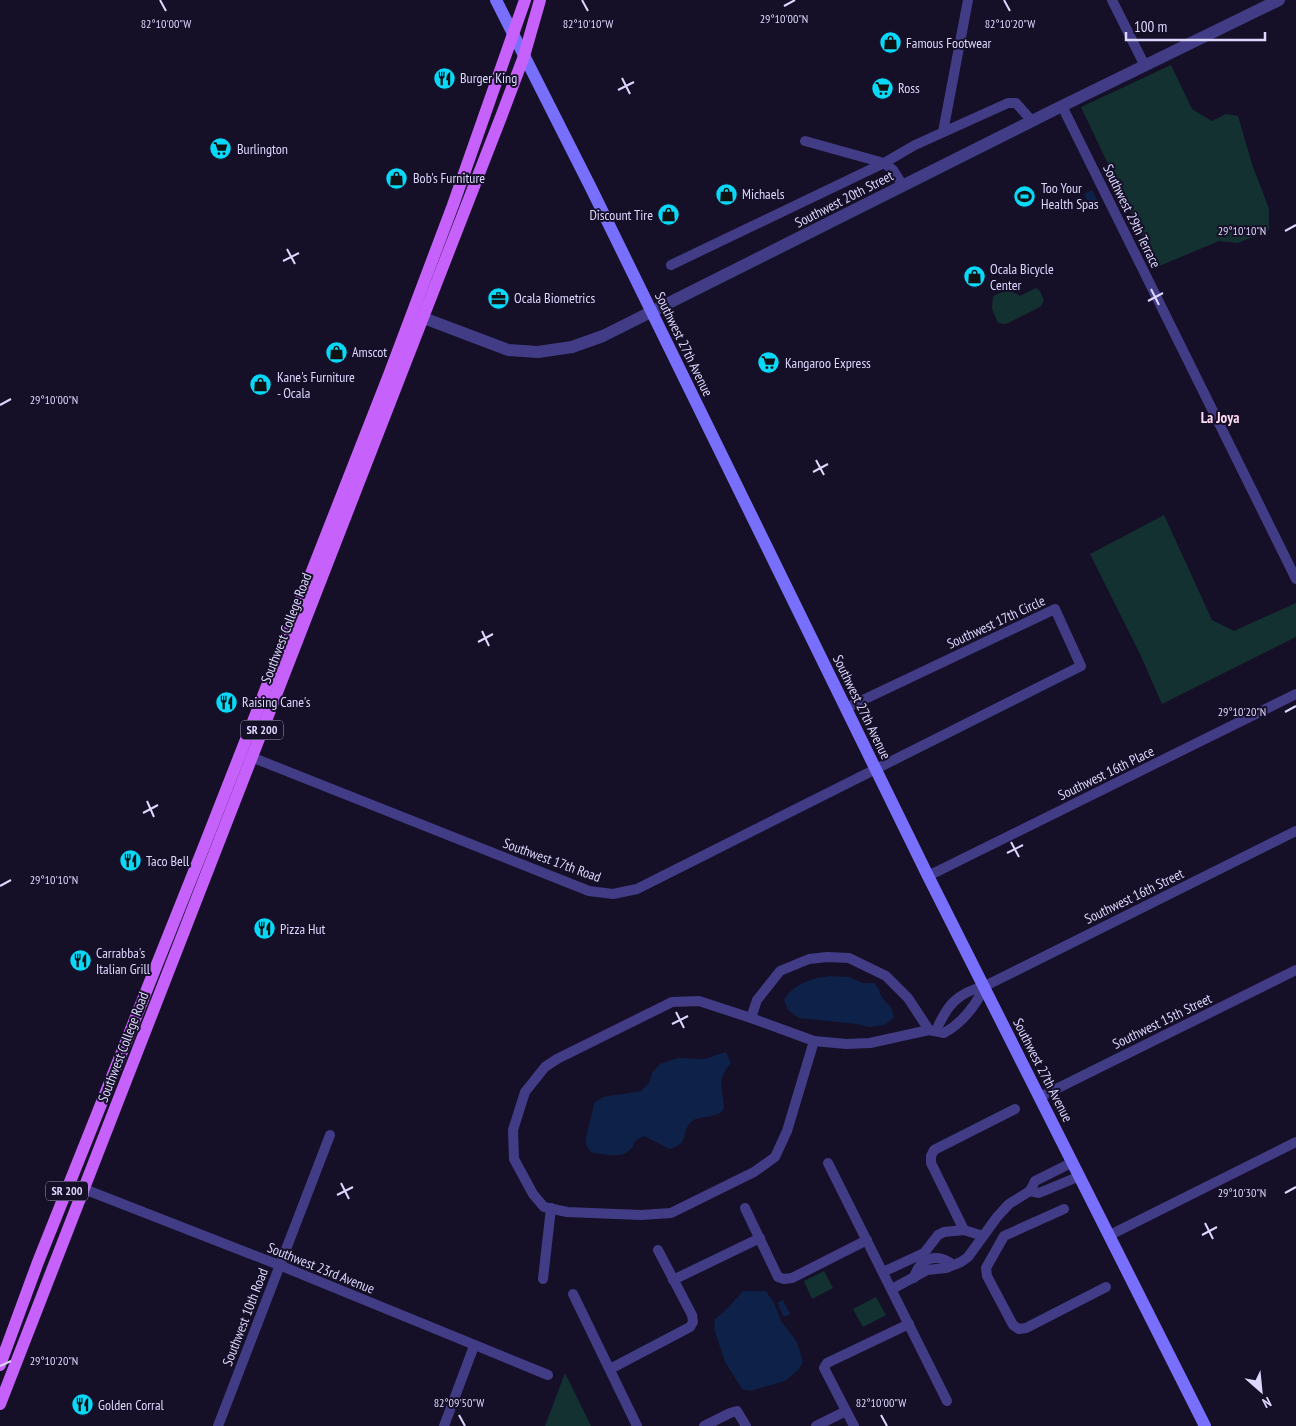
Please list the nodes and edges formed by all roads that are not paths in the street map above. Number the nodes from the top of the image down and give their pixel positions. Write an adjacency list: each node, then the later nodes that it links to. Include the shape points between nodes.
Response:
1 (496, 0): 7 (main road, Southwest 27th Avenue)
2 (525, 0): 7 (main road, Southwest College Road / SR 200)
3 (540, 0): 8 (main road, Southwest College Road / SR 200)
4 (968, 0): 12 (street)
5 (1112, 0): 9 (street)
6 (1279, 0): 9 (street, Southwest 20th Street)
7 (513, 34): 8 (main road, Southwest 27th Avenue); 18 (main road, Southwest College Road / SR 200)
8 (524, 56): 17 (main road, Southwest 27th Avenue); 18 (main road, Southwest College Road / SR 200)
9 (1145, 66): 10 (street, Southwest 20th Street)
10 (1062, 106): 11 (street, Southwest 20th Street); 19 (street, Southwest 29th Terrace)
11 (1032, 121): 12 (street, via 1016,103 1008,103); 15 (street, Southwest 20th Street)
12 (943, 132): 14 (street)
13 (805, 141): 14 (street)
14 (884, 162): 15 (street); 16 (street)
15 (903, 186): 17 (street, Southwest 20th Street)
16 (671, 265)
17 (652, 313): 18 (street, Southwest 20th Street, via 572,348 538,352 508,350); 21 (main road, Southwest 27th Avenue)
18 (417, 316): 22 (main road, Southwest College Road / SR 200, via 389,375)
19 (1296, 579)
20 (1296, 694): 25 (street, Southwest 16th Place)
21 (846, 708): 23 (main road, Southwest 27th Avenue); 23 (street, Southwest 17th Circle, via 1055,609 1069,637 1082,666)
22 (246, 755): 23 (street, Southwest 17th Road, via 589,891 613,894 637,889); 40 (main road, Southwest College Road / SR 200); 62 (main road, Southwest College Road / SR 200, via 38,1262)
23 (876, 769): 25 (main road, Southwest 27th Avenue)
24 (1296, 831): 27 (street, Southwest 16th Street)
25 (928, 876): 27 (main road, Southwest 27th Avenue)
26 (1296, 970): 33 (street, Southwest 15th Street)
27 (985, 986): 28 (street, Southwest 16th Street, via 968,990); 30 (street, via 978,1002); 33 (main road, Southwest 27th Avenue)
28 (948, 1009): 30 (street); 31 (street, Southwest 16th Street)
29 (751, 1018): 31 (street, via 756,1000 780,971 810,959 849,958 886,976); 32 (street); 42 (street, via 699,1001 672,1002 545,1067 525,1092 513,1130 514,1159 533,1194 544,1206)
30 (961, 1019): 31 (street, via 944,1034)
31 (932, 1030): 32 (street, via 870,1043)
32 (814, 1041): 42 (street, via 787,1131 775,1157 754,1172 671,1213 567,1212)
33 (1040, 1097): 37 (main road, Southwest 27th Avenue)
34 (1014, 1109): 46 (street, via 934,1150 931,1156 931,1163)
35 (330, 1135): 53 (street, Southwest 10th Road)
36 (1296, 1142): 47 (street)
37 (1073, 1162): 39 (main road, Southwest 27th Avenue); 41 (street, via 1035,1180)
38 (828, 1164): 51 (street)
39 (1080, 1176): 41 (street, via 1039,1193); 47 (main road, Southwest 27th Avenue)
40 (84, 1189): 53 (street, Southwest 23rd Avenue); 66 (main road, Southwest College Road / SR 200)
41 (1030, 1191): 45 (street, via 1009,1204)
42 (552, 1208): 55 (street)
43 (745, 1208): 50 (street)
44 (1064, 1209): 49 (street)
45 (991, 1225): 48 (street); 49 (street)
46 (964, 1230): 48 (street); 54 (street, via 940,1234 926,1251)
47 (1110, 1235): 75 (main road, Southwest 27th Avenue)
48 (983, 1236): 58 (street, via 961,1262 926,1270)
49 (1004, 1236): 57 (street, via 986,1268 987,1276 1013,1325 1019,1329)
50 (760, 1238): 51 (street, via 778,1277 784,1279); 56 (street)
51 (867, 1240): 54 (street)
52 (658, 1250): 56 (street)
53 (279, 1265): 61 (street, Southwest 23rd Avenue); 68 (street, Southwest 10th Road)
54 (883, 1272): 58 (street)
55 (543, 1279)
56 (674, 1280): 63 (street, via 692,1315 690,1327)
57 (1106, 1287)
58 (892, 1289): 60 (street)
59 (573, 1294): 63 (street)
60 (909, 1324): 65 (street); 67 (street, via 827,1363 824,1368)
61 (474, 1346): 64 (street, Southwest 23rd Avenue); 69 (street)
62 (0, 1365)
63 (610, 1369): 70 (street)
64 (548, 1375)
65 (947, 1401)
66 (0, 1404)
67 (846, 1411): 73 (street); 74 (street)
68 (218, 1426)
69 (444, 1426)
70 (637, 1426)
71 (704, 1426): 72 (street, via 738,1411)
72 (746, 1426)
73 (816, 1426)
74 (854, 1426)
75 (1205, 1426)

